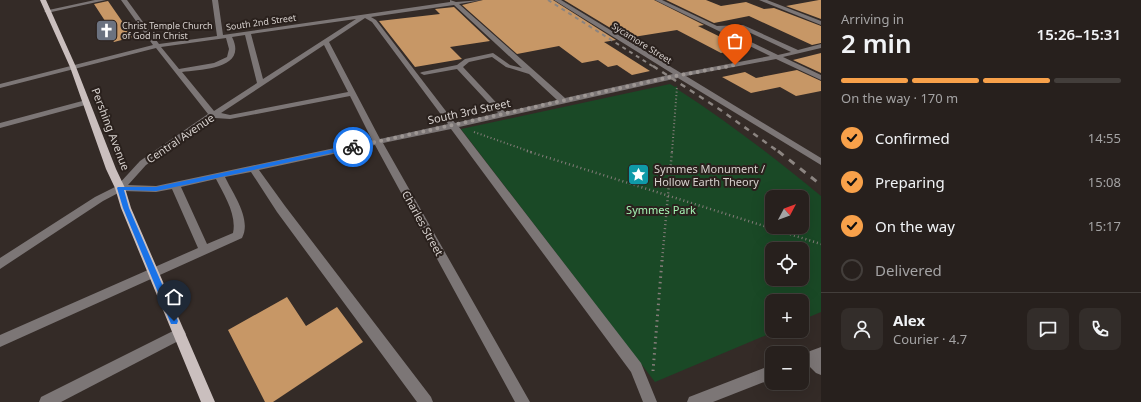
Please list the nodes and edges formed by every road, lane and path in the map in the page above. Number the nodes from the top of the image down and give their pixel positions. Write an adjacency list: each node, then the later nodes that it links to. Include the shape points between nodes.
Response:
1 (43, 0): 12 (main road, Pershing Avenue)
2 (103, 0): 12 (street)
3 (124, 0): 20 (street)
4 (215, 0): 18 (street)
5 (420, 0): 11 (street)
6 (479, 0): 10 (street, South 2nd Street)
7 (557, 0): 29 (street, Sycamore Street)
8 (658, 0): 15 (street)
9 (762, 0): 14 (street)
10 (453, 2): 11 (street, South 2nd Street); 27 (street)
11 (427, 7): 13 (street, South 2nd Street)
12 (47, 11): 24 (main road, Pershing Avenue)
13 (365, 16): 16 (street, South 2nd Street); 19 (street, Central Avenue); 40 (street, via 374,21)
14 (821, 23)
15 (717, 28): 22 (street, via 741,26); 23 (street)
16 (248, 33): 17 (street, South 2nd Street); 31 (street)
17 (228, 36): 18 (street, South 2nd Street); 26 (street, via 233,47 227,61)
18 (220, 37): 20 (street, South 2nd Street)
19 (326, 42): 31 (street, Central Avenue); 34 (street, Charles Street)
20 (157, 46): 24 (street, South 2nd Street); 26 (street)
21 (821, 46): 22 (street, South 3rd Street)
22 (797, 52): 23 (street, South 3rd Street)
23 (777, 57): 29 (street, South 3rd Street); 30 (street)
24 (73, 67): 32 (street, South 2nd Street); 36 (main road, Pershing Avenue)
25 (459, 67): 27 (street, via 467,60 493,55 508,66); 28 (street); 37 (street)
26 (177, 71): 38 (street)
27 (531, 72): 35 (street)
28 (424, 74)
29 (679, 76): 35 (street, South 3rd Street); 43 (street, Sycamore Street)
30 (821, 78)
31 (261, 84): 38 (street, Central Avenue)
32 (0, 86)
33 (677, 86): 50 (path)
34 (353, 93): 38 (street, via 230,117); 42 (street, Charles Street)
35 (563, 101): 37 (street, South 3rd Street)
36 (86, 102): 39 (street); 49 (main road, Pershing Avenue)
37 (503, 114): 40 (street, South 3rd Street)
38 (213, 115): 49 (street, Central Avenue, via 143,163)
39 (0, 126)
40 (452, 126): 42 (street, South 3rd Street); 65 (street, via 636,368)
41 (470, 131): 48 (path)
42 (377, 141): 44 (street, South 3rd Street); 64 (street, Charles Street)
43 (821, 162)
44 (254, 168): 45 (street, South 3rd Street); 63 (street, via 281,209)
45 (219, 175): 47 (street, South 3rd Street); 52 (street, via 239,217 241,228 238,234)
46 (637, 178): 46 (path, via 630,176 632,169 646,173 644,180); 48 (path)
47 (175, 185): 49 (street, South 3rd Street, via 156,189); 52 (street)
48 (636, 185): 50 (path)
49 (120, 188): 53 (street, Central Avenue); 54 (main road, Pershing Avenue)
50 (667, 195): 51 (path); 59 (path)
51 (821, 244)
52 (204, 250): 54 (street)
53 (0, 264)
54 (154, 272): 55 (main road, Pershing Avenue); 56 (street)
55 (179, 334): 61 (street); 62 (main road, Pershing Avenue)
56 (0, 341)
57 (811, 357): 58 (street)
58 (821, 368)
59 (653, 372)
60 (765, 375): 66 (street)
61 (46, 402)
62 (208, 402)
63 (426, 402)
64 (524, 402)
65 (650, 402)
66 (694, 402)

